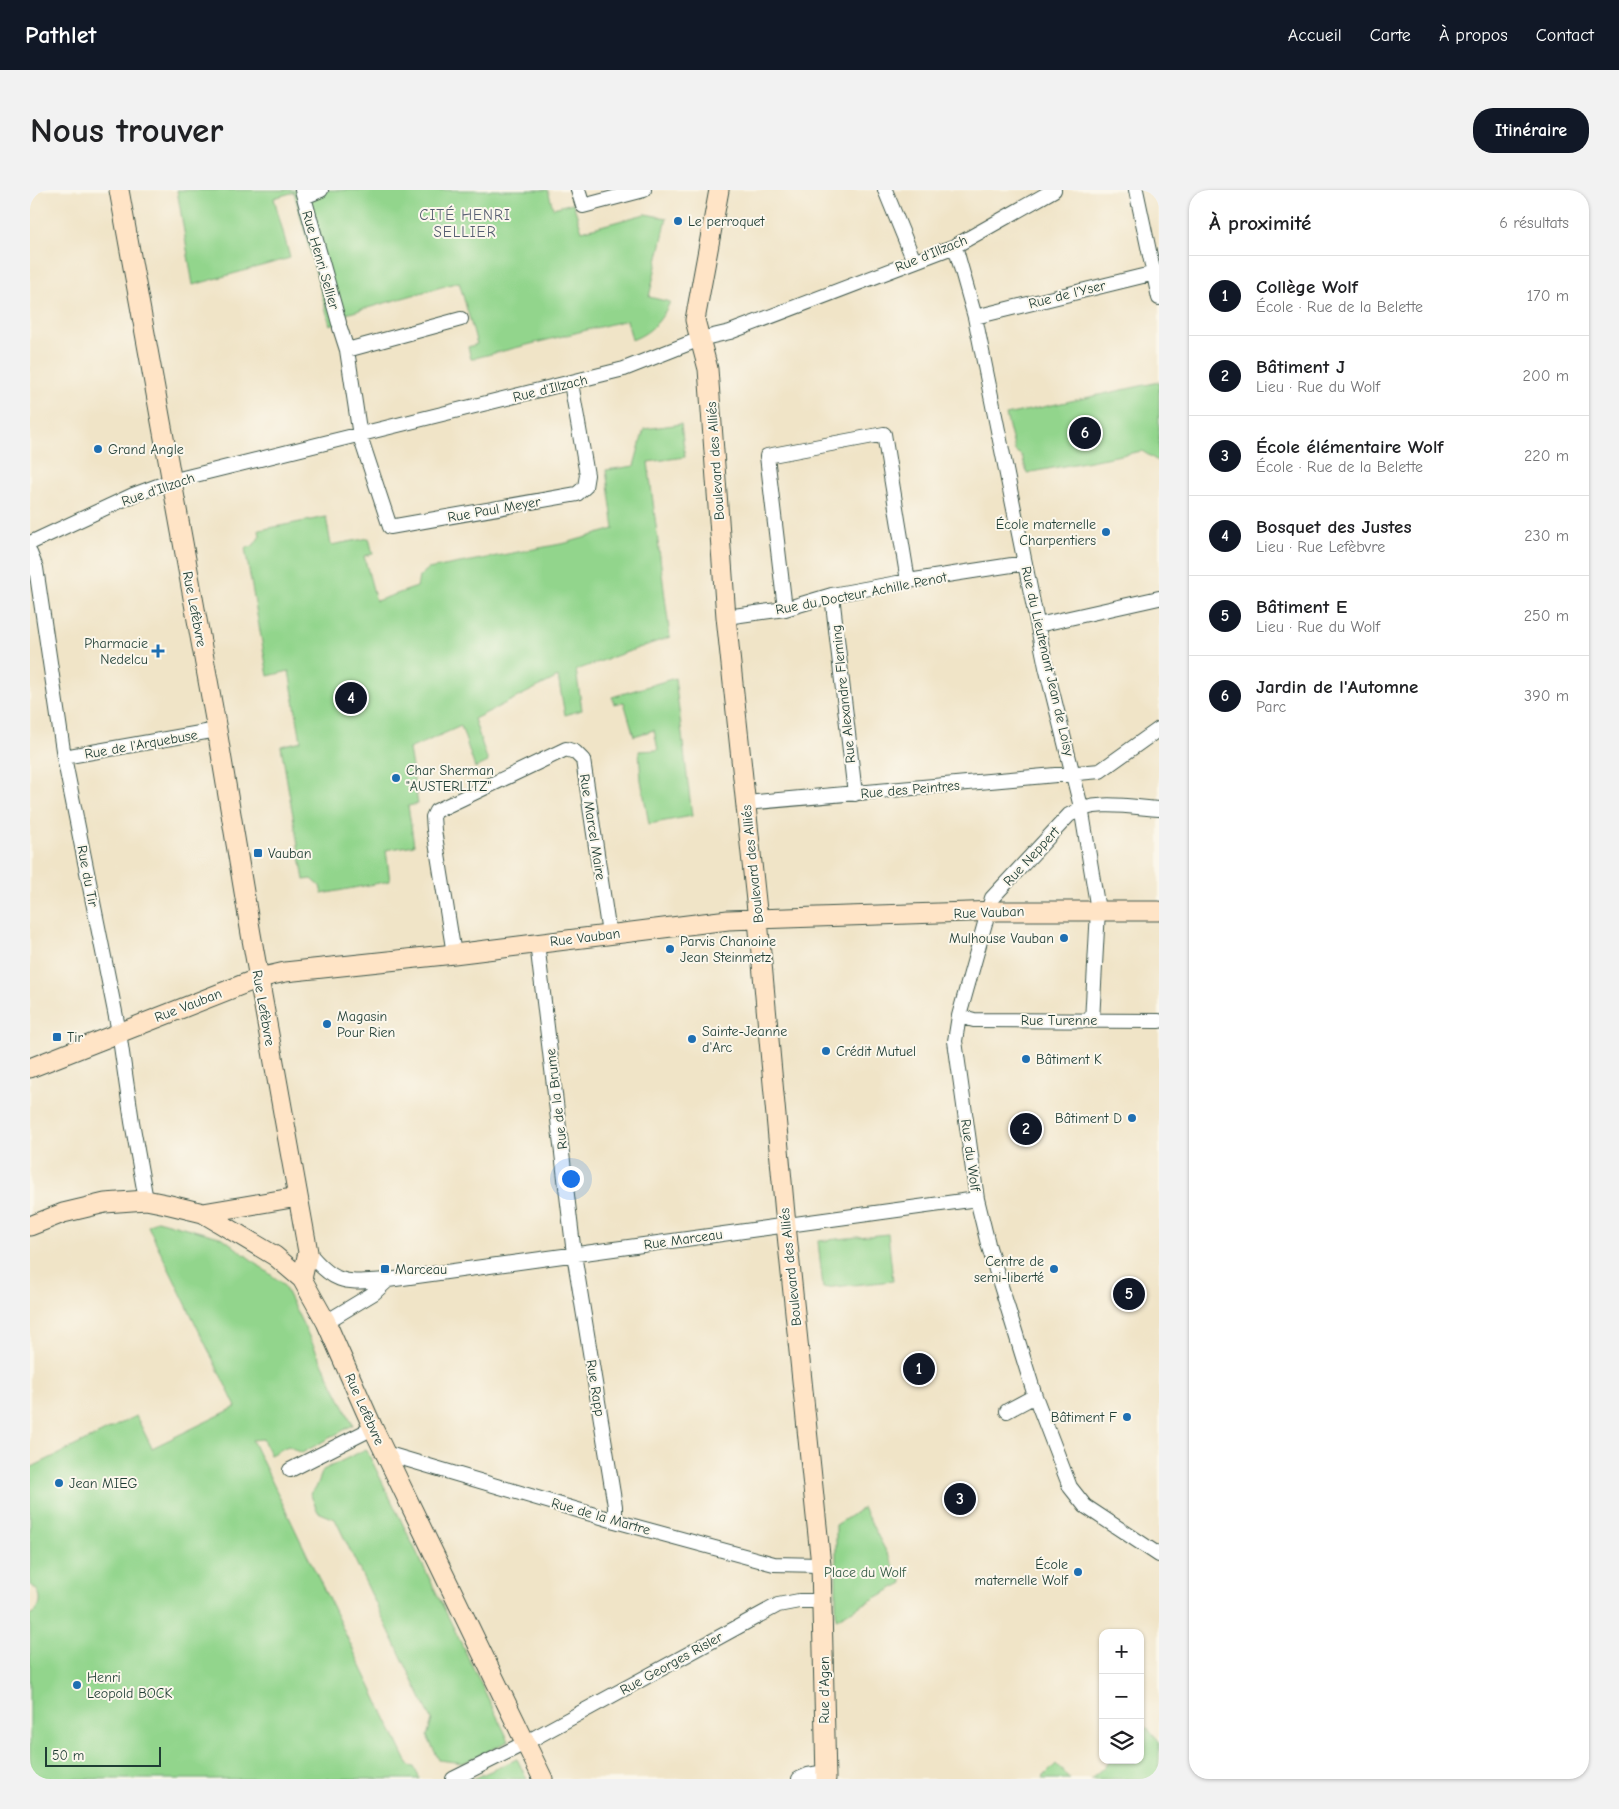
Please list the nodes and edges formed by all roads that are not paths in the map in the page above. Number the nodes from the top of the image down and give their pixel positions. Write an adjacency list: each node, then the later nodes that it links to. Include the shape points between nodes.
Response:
1 (119, 190): 20 (main road, Rue Lefèbvre)
2 (321, 190): 9 (street, Rue Henri Sellier)
3 (578, 190): 4 (street, via 583,206)
4 (644, 190)
5 (718, 190): 16 (main road, Boulevard des Alliés, via 696,307 695,320)
6 (885, 190): 11 (street)
7 (1054, 190): 10 (street, Rue d'Illzach)
8 (1136, 190): 12 (street)
9 (303, 193): 17 (street, Rue Henri Sellier)
10 (955, 246): 11 (street, Rue d'Illzach); 14 (street, Rue du Lieutenant Jean de Loisy)
11 (914, 261): 16 (street, Rue d'Illzach, via 730,332)
12 (1156, 272): 13 (street); 14 (street, Rue de l'Yser)
13 (1159, 298)
14 (975, 317): 23 (street, Rue du Lieutenant Jean de Loisy)
15 (461, 319): 17 (street)
16 (700, 339): 18 (street, Rue d'Illzach, via 624,369); 28 (main road, Boulevard des Alliés, via 708,369)
17 (347, 350): 19 (street, Rue Henri Sellier)
18 (571, 383): 19 (street, Rue d'Illzach); 19 (street, Rue Paul Meyer, via 587,475 585,487 577,494 390,527)
19 (360, 436): 20 (street, Rue d'Illzach)
20 (171, 482): 21 (street, Rue d'Illzach, via 133,495); 31 (main road, Rue Lefèbvre)
21 (30, 543)
22 (30, 553): 32 (street, Rue du Tir, via 36,568)
23 (1025, 563): 24 (street, Rue du Docteur Achille Penot); 29 (street, Rue du Lieutenant Jean de Loisy)
24 (908, 581): 25 (street, Rue du Docteur Achille Penot); 27 (street, via 884,434 766,456)
25 (832, 595): 27 (street, Rue du Docteur Achille Penot); 34 (street, Rue Alexandre Fleming)
26 (1159, 598): 29 (street)
27 (785, 609): 28 (street, Rue du Docteur Achille Penot)
28 (726, 617): 35 (main road, Boulevard des Alliés)
29 (1038, 625): 33 (street, Rue du Lieutenant Jean de Loisy)
30 (1159, 729): 33 (street, via 1100,770)
31 (217, 730): 32 (street, Rue de l'Arquebuse); 45 (main road, Rue Lefèbvre)
32 (64, 758): 49 (street, Rue du Tir)
33 (1074, 774): 34 (street, Rue des Peintres); 36 (street, Rue du Lieutenant Jean de Loisy)
34 (855, 794): 35 (street, Rue des Peintres)
35 (746, 803): 41 (main road, Boulevard des Alliés)
36 (1081, 807): 37 (street); 38 (street, Rue du Lieutenant Jean de Loisy); 39 (street, Rue Neppert, via 992,898)
37 (1159, 809)
38 (1098, 910): 39 (main road, Rue Vauban); 40 (main road, Rue Vauban); 47 (street, Rue du Lieutenant Jean de Loisy)
39 (989, 911): 41 (main road, Rue Vauban); 46 (street, Rue du Wolf)
40 (1159, 911)
41 (758, 920): 42 (main road, Rue Vauban, via 728,920); 55 (main road, Boulevard des Alliés)
42 (609, 934): 43 (main road, Rue Vauban); 44 (street, Rue Marcel Maire, via 583,760 575,752 566,750 436,811 433,823 435,840)
43 (537, 943): 44 (main road, Rue Vauban); 58 (street, Rue de la Brume)
44 (454, 954): 45 (main road, Rue Vauban, via 286,972)
45 (260, 978): 49 (main road, Rue Vauban); 51 (main road, Rue Lefèbvre)
46 (959, 1016): 47 (street, Rue Turenne, via 974,1020); 52 (street, Rue du Wolf, via 955,1040)
47 (1092, 1021): 48 (street, Rue Turenne)
48 (1159, 1021)
49 (119, 1032): 50 (main road, Rue Vauban); 53 (street, Rue du Tir)
50 (30, 1068)
51 (298, 1197): 54 (main road); 57 (main road, Rue Lefèbvre)
52 (977, 1199): 55 (street, Rue Marceau); 62 (street, Rue du Wolf)
53 (146, 1200): 54 (main road); 56 (main road, via 105,1203 63,1213)
54 (203, 1212): 59 (main road, via 275,1256)
55 (786, 1225): 58 (street, Rue Marceau); 69 (main road, Boulevard des Alliés)
56 (30, 1226)
57 (308, 1252): 59 (main road, Rue Lefèbvre); 60 (street, Rue Marceau, via 330,1276 346,1282)
58 (574, 1254): 60 (street, Rue Marceau); 67 (street, Rue Rapp)
59 (302, 1278): 61 (main road, Rue Lefèbvre)
60 (388, 1280): 61 (street, via 374,1293)
61 (326, 1322): 64 (main road, Rue Lefèbvre)
62 (1035, 1396): 63 (street); 68 (street, Rue du Wolf, via 1070,1487 1078,1498)
63 (1007, 1411)
64 (373, 1428): 65 (main road, Rue Lefèbvre); 66 (street)
65 (385, 1453): 67 (street, Rue de la Martre); 71 (main road, Rue Lefèbvre)
66 (290, 1470)
67 (615, 1521): 69 (street, Rue de la Martre, via 774,1564)
68 (1159, 1555)
69 (821, 1565): 70 (main road, Boulevard des Alliés)
70 (822, 1601): 71 (street, Rue Georges Risler, via 778,1605); 72 (main road, Rue d'Agen)
71 (525, 1743): 73 (street, Rue Georges Risler); 74 (main road, Rue Lefèbvre)
72 (826, 1776): 75 (street, via 808,1775)
73 (453, 1779)
74 (543, 1779)
75 (799, 1779)

